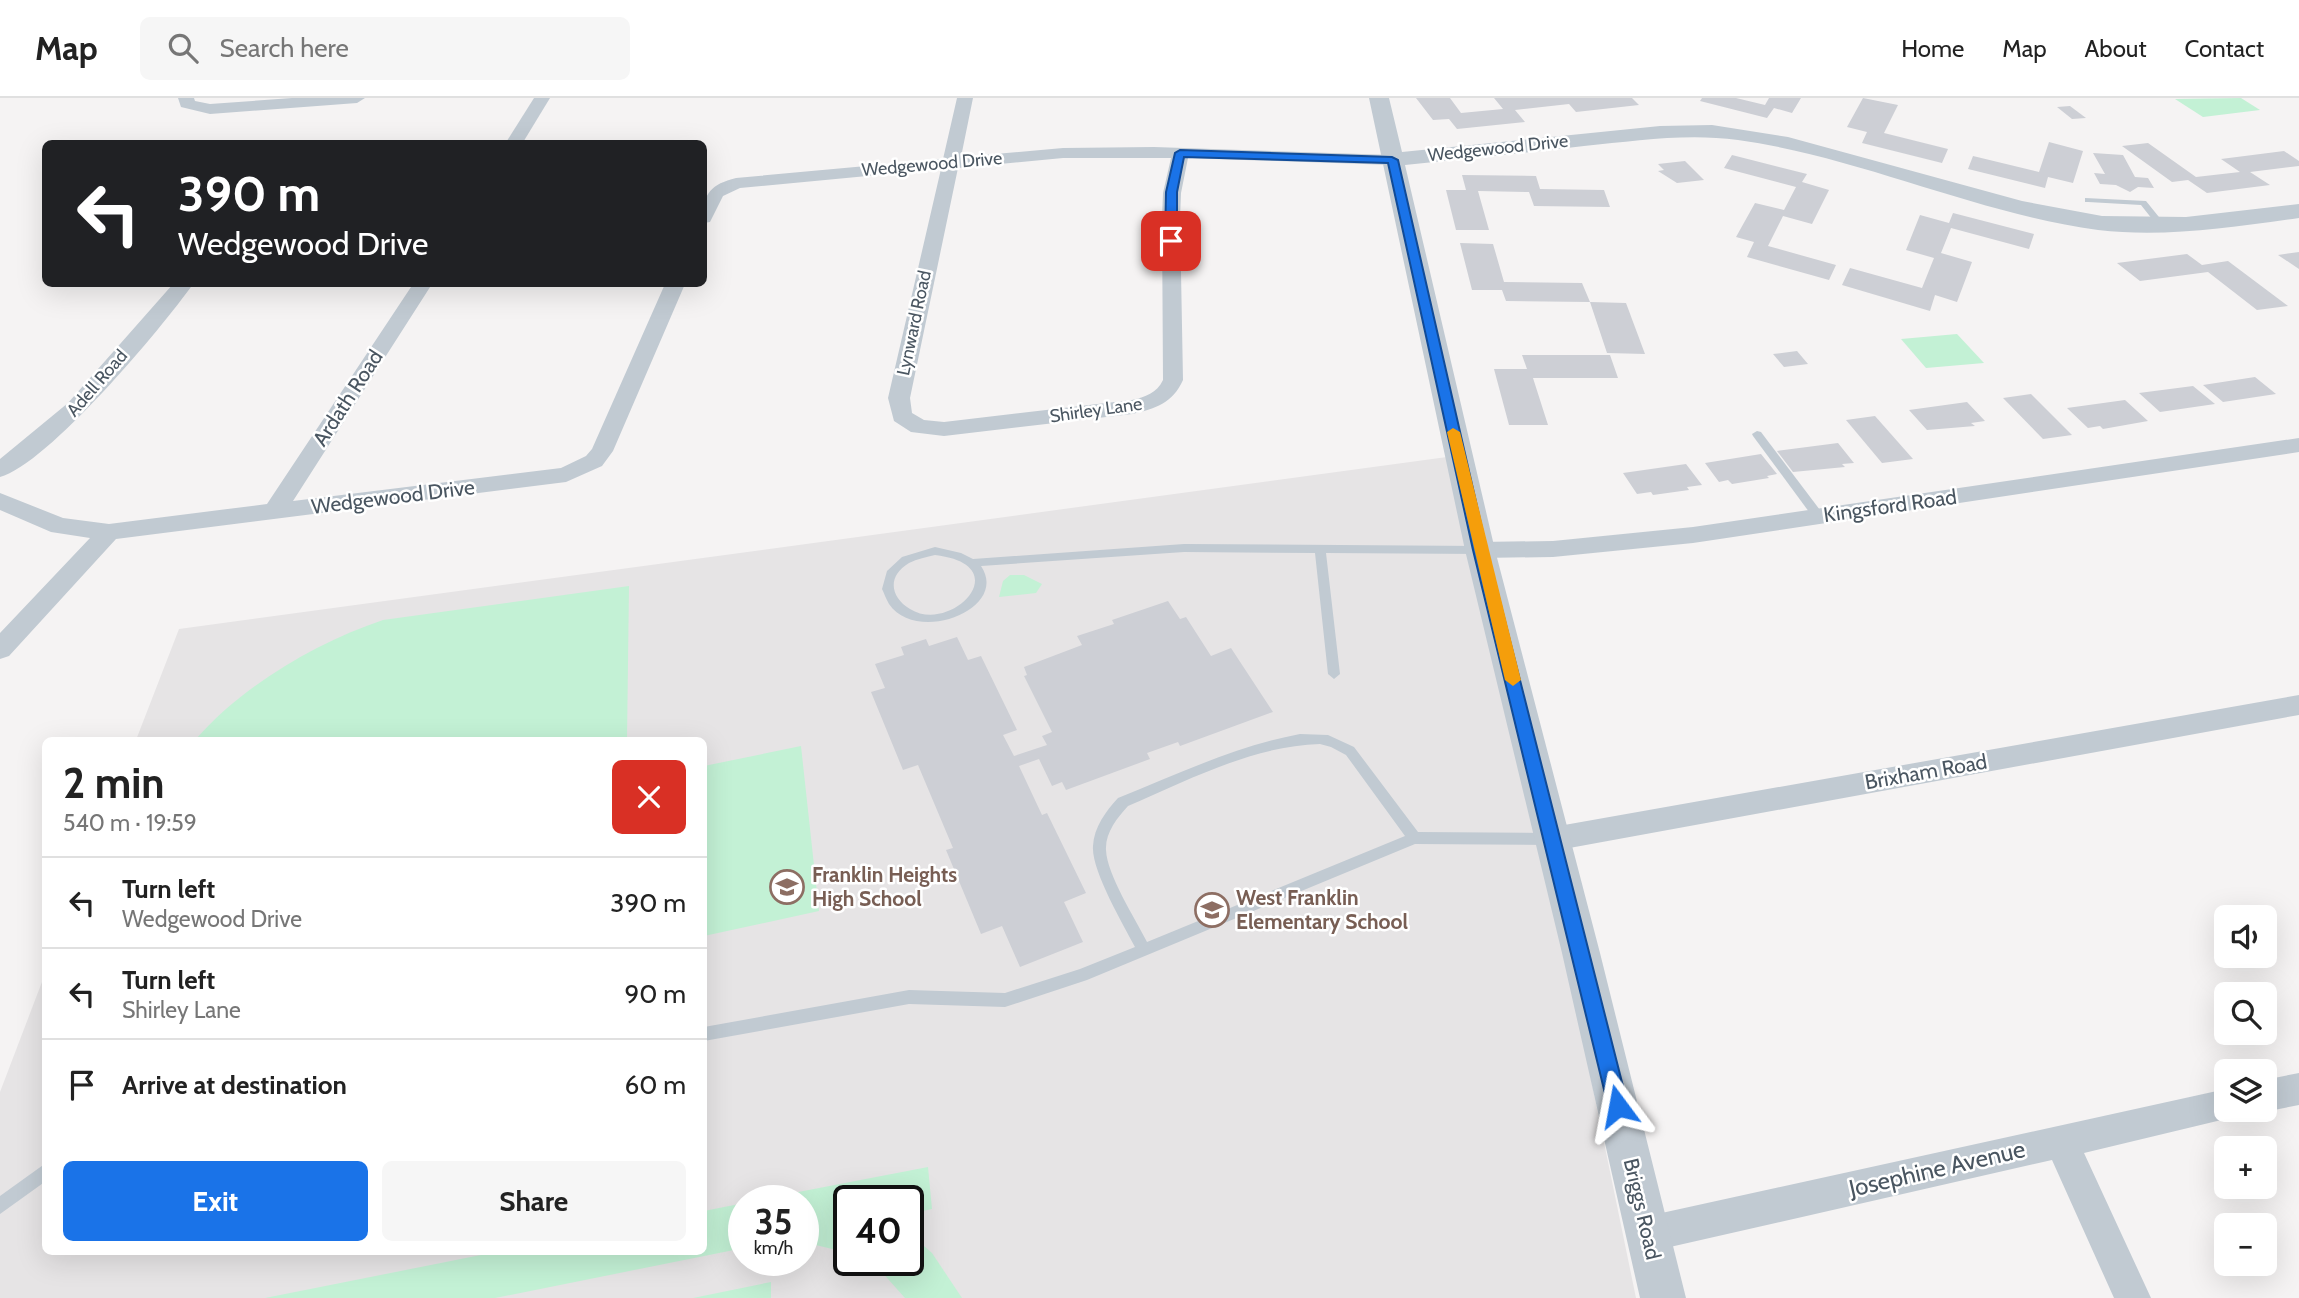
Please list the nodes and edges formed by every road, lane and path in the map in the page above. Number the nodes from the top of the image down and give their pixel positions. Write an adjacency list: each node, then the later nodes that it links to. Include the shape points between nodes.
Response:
1 (357, 98): 5 (street, via 219,109)
2 (542, 98): 6 (street)
3 (965, 98): 9 (street, Lynward Road)
4 (1379, 98): 8 (street, Briggs Road)
5 (189, 102)
6 (516, 140)
7 (1180, 153): 8 (street, Wedgewood Drive); 9 (street, Wedgewood Drive, via 1063,153); 17 (street, Shirley Lane, via 1171,205 1170,387 1151,402)
8 (1392, 160): 13 (street, Wedgewood Drive, via 1673,130 1719,131 1803,147 2072,218); 26 (street, Briggs Road)
9 (951, 162): 12 (street, Wedgewood Drive, via 736,183 716,193); 17 (street, Lynward Road, via 898,407 912,424 936,429)
10 (2088, 200): 13 (lane, via 2143,203)
11 (2299, 211): 13 (street, Wedgewood Drive)
12 (707, 212)
13 (2163, 227)
14 (180, 287): 20 (street, Adell Road, via 61,424)
15 (420, 287): 22 (street, Ardath Road)
16 (674, 287): 22 (street, Wedgewood Drive, via 602,451 582,469 516,482)
17 (1033, 419)
18 (1756, 434): 23 (lane)
19 (2299, 445): 23 (street, Kingsford Road)
20 (0, 470)
21 (0, 501): 24 (street, Wedgewood Drive, via 59,526)
22 (274, 512): 24 (street, Wedgewood Drive)
23 (1819, 517): 26 (street, Kingsford Road, via 1693,536 1553,549)
24 (109, 532): 28 (street)
25 (1320, 550): 26 (lane); 27 (lane, via 1184,548); 29 (lane)
26 (1480, 550): 32 (street, Briggs Road)
27 (974, 564): 27 (lane, via 950,551 906,559 888,579 890,601 918,617 956,612 977,595 980,573)
28 (0, 649)
29 (1334, 674)
30 (2299, 705): 32 (street, Brixham Road)
31 (1414, 838): 32 (lane); 33 (lane); 33 (lane, via 1350,751 1320,738 1249,752 1123,802 1103,831 1099,851)
32 (1553, 839): 41 (street, Briggs Road)
33 (1144, 950): 34 (lane, via 1005,1000 909,997)
34 (707, 1033)
35 (2299, 1088): 36 (street)
36 (2277, 1093)
37 (2214, 1108): 38 (street, Josephine Avenue)
38 (2061, 1141): 41 (street, Josephine Avenue); 43 (street)
39 (42, 1174): 40 (lane)
40 (0, 1206)
41 (1648, 1234): 42 (street, Briggs Road)
42 (1663, 1298)
43 (2133, 1298)

